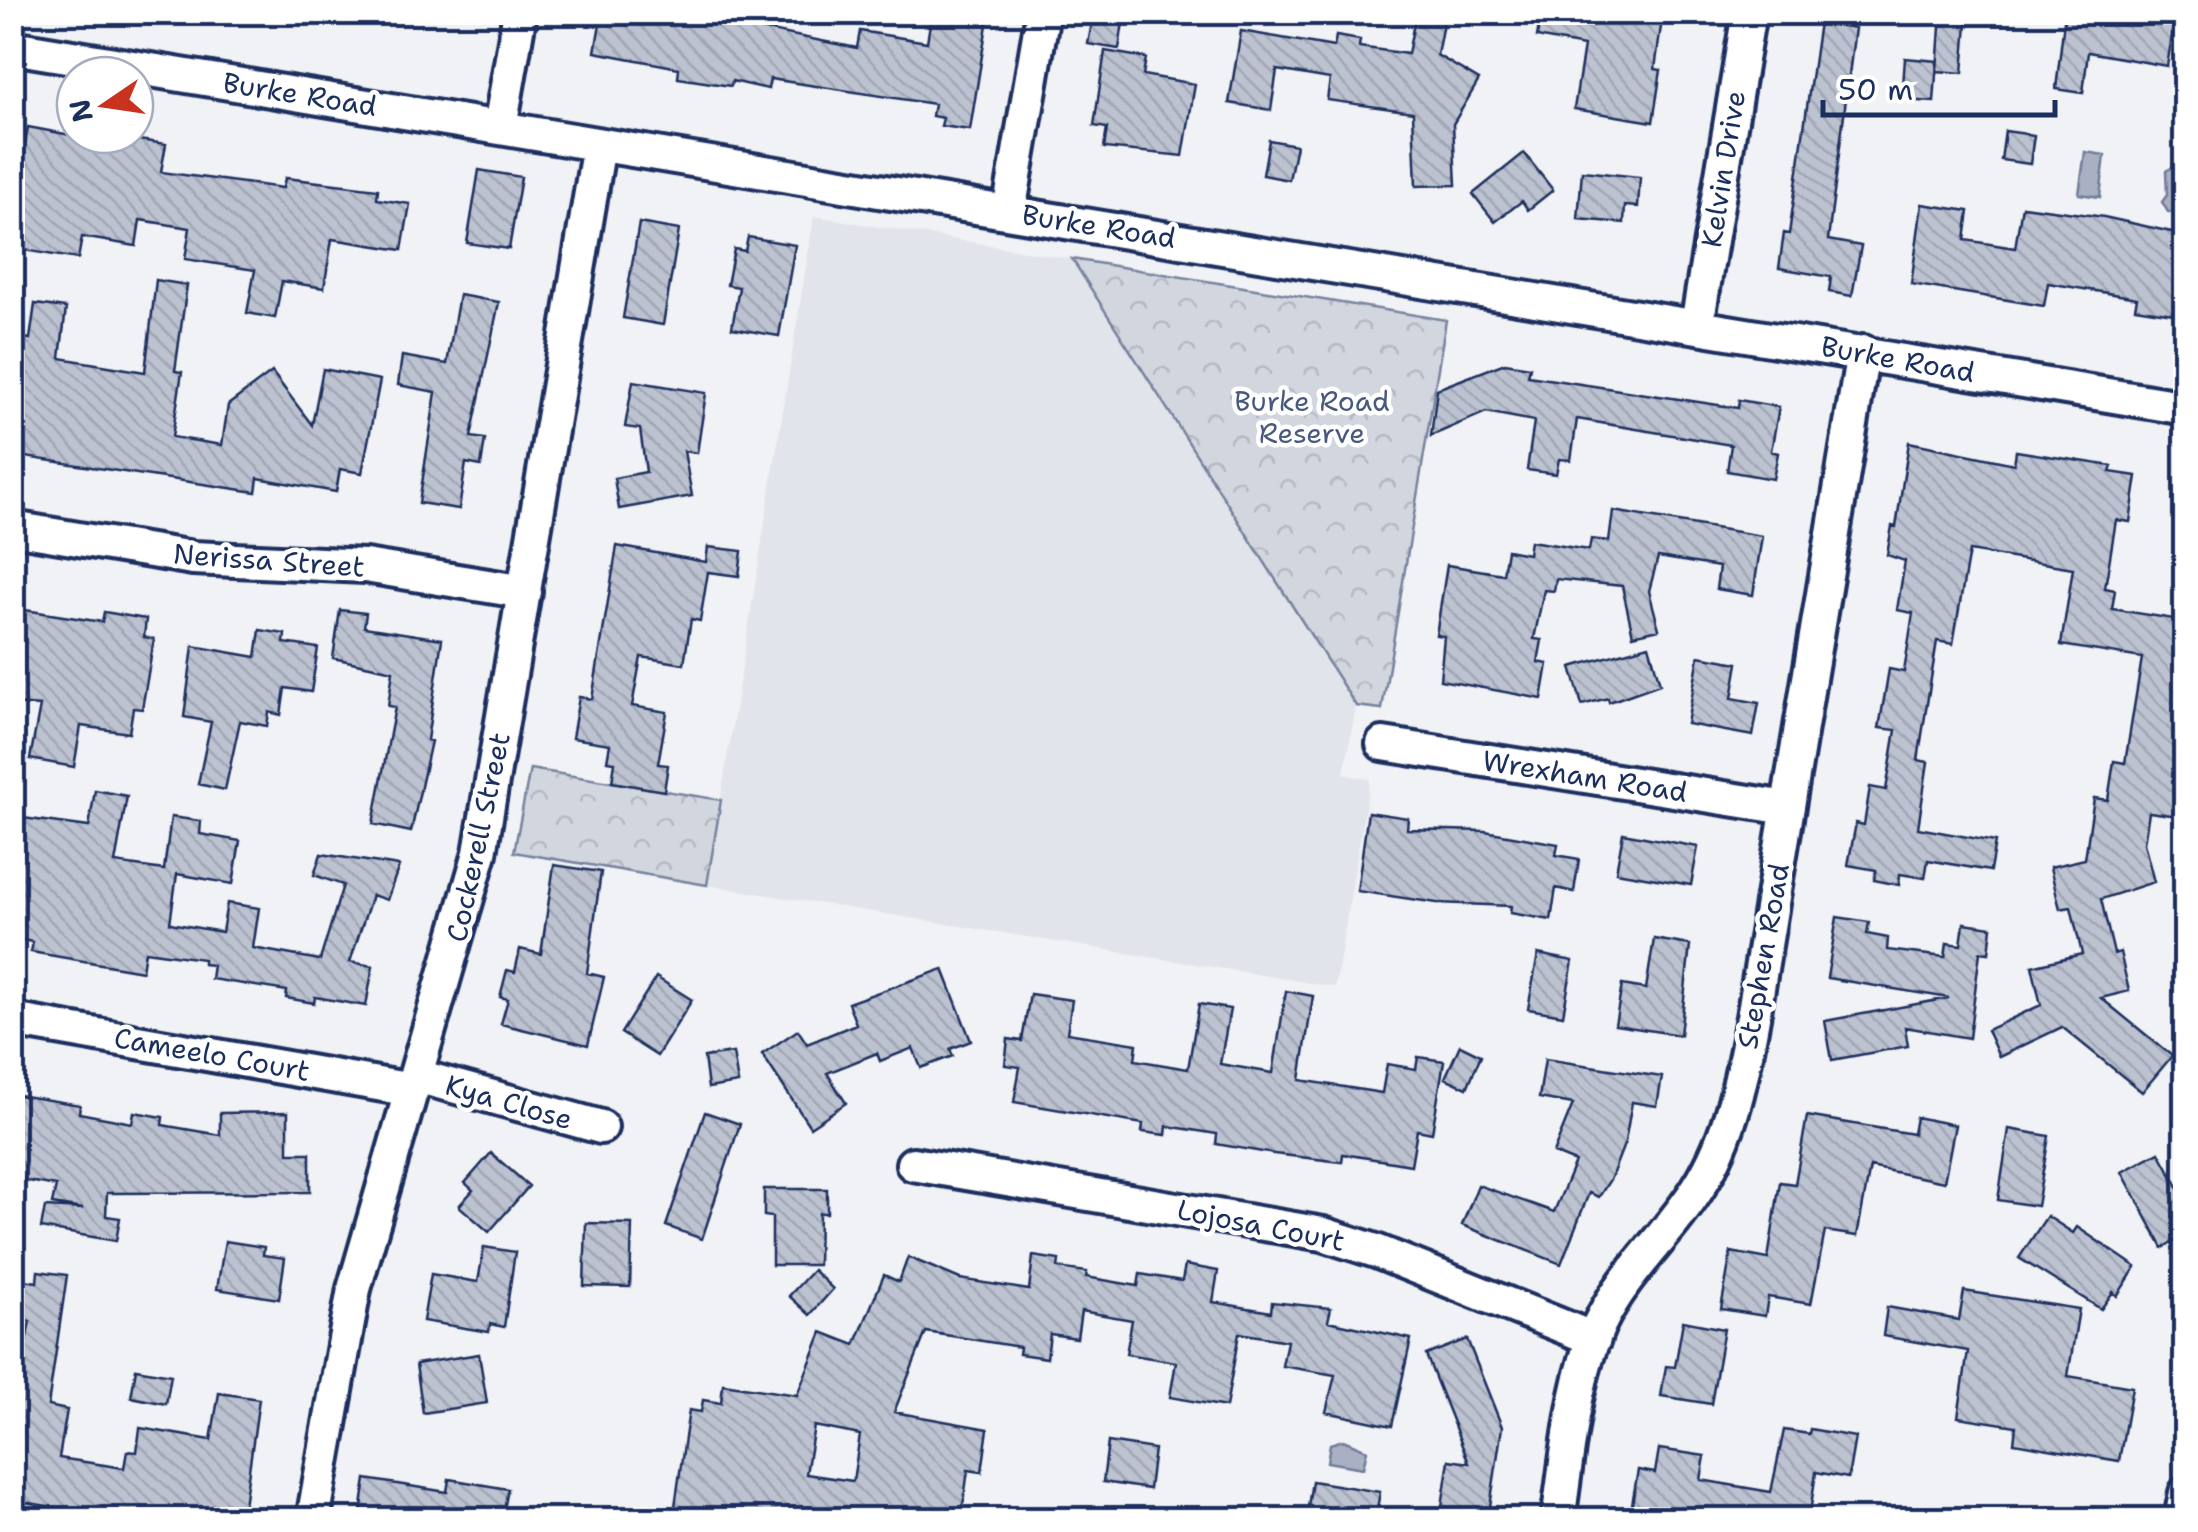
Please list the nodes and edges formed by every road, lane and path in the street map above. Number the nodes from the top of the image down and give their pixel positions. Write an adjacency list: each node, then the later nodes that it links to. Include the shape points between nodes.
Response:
1 (520, 12): 5 (street)
2 (1042, 12): 7 (street)
3 (1749, 12): 8 (street, Kelvin Drive)
4 (12, 48): 5 (street, Burke Road)
5 (500, 127): 6 (street, Burke Road)
6 (599, 145): 7 (street, Burke Road); 12 (street, Cockerell Street)
7 (1010, 212): 8 (street, Burke Road)
8 (1697, 325): 9 (street, Burke Road)
9 (1863, 352): 10 (street, Burke Road); 14 (street, Stephen Road)
10 (2186, 408)
11 (12, 528): 12 (street, Nerissa Street, via 193,558 365,566)
12 (525, 592): 16 (street, Cockerell Street, via 480,853)
13 (1384, 744): 14 (street, Wrexham Road)
14 (1787, 808): 19 (street, Stephen Road, via 1746,1054 1721,1142 1699,1188 1627,1278)
15 (12, 1020): 16 (street, Cameelo Court)
16 (415, 1083): 17 (street, Kya Close); 21 (street, Cockerell Street, via 354,1289)
17 (601, 1127)
18 (913, 1164): 19 (street, Lojosa Court, via 1323,1234)
19 (1594, 1339): 22 (street, Stephen Road)
20 (2186, 1493): 23 (street)
21 (313, 1520)
22 (1558, 1520)
23 (2181, 1520)

